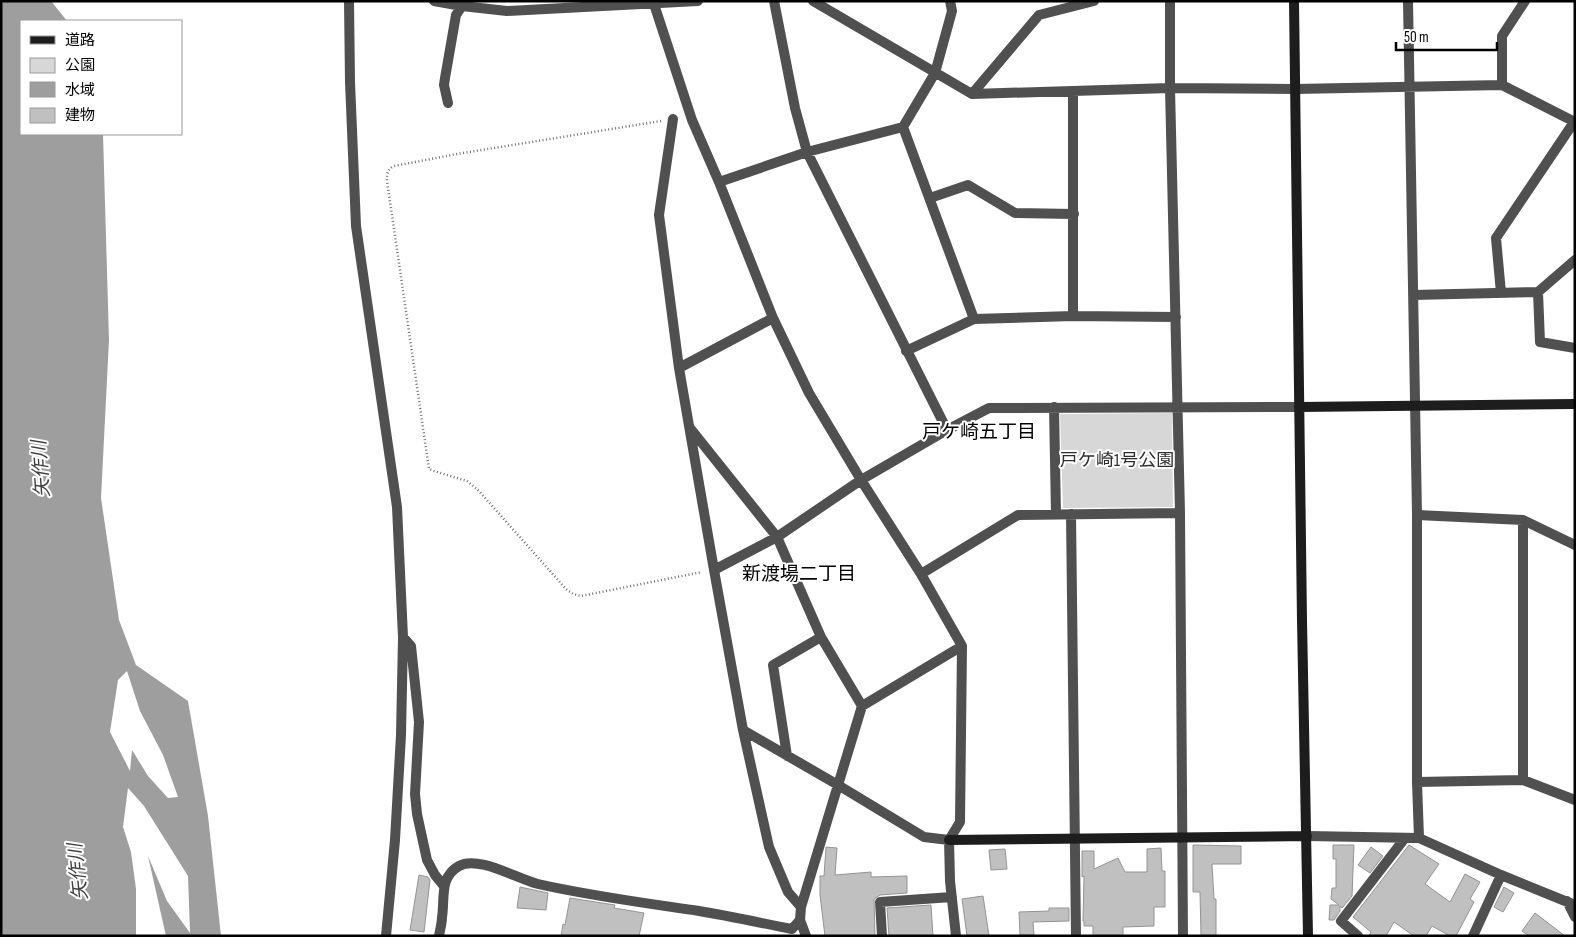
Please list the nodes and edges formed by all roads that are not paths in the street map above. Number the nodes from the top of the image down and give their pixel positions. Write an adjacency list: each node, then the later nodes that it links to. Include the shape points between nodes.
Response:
1 (349, 1): 57 (street, via 356,226 397,507)
2 (434, 1): 13 (street)
3 (698, 1): 12 (street)
4 (774, 1): 25 (street)
5 (813, 1): 14 (street)
6 (950, 1): 14 (street, via 952,11)
7 (1094, 1): 20 (street, via 1039,15)
8 (1170, 1): 17 (street)
9 (1294, 1): 18 (street)
10 (1408, 1): 16 (street)
11 (1525, 1): 15 (street, via 1502,36)
12 (653, 3): 13 (street, via 506,11); 26 (street, via 692,120)
13 (464, 4): 21 (street, via 456,15 445,78)
14 (935, 73): 20 (street); 24 (street)
15 (1502, 85): 16 (street); 23 (street)
16 (1409, 86): 18 (street); 32 (street)
17 (1170, 88): 18 (street); 19 (street); 34 (street)
18 (1295, 89): 44 (street)
19 (1074, 92): 20 (street); 28 (street)
20 (972, 94)
21 (448, 103)
22 (673, 119): 39 (street, via 659,215)
23 (1574, 122): 31 (street, via 1496,238)
24 (903, 127): 25 (street); 27 (street)
25 (807, 152): 26 (street); 38 (street)
26 (719, 182): 35 (street)
27 (930, 198): 28 (street, via 968,185 1015,213); 36 (street)
28 (1074, 214): 33 (street)
29 (1575, 260): 30 (street)
30 (1538, 292): 31 (street); 37 (street, via 1540,342)
31 (1501, 293): 32 (street)
32 (1414, 295): 42 (street)
33 (1073, 316): 34 (street); 36 (street)
34 (1176, 317): 41 (street)
35 (773, 318): 39 (street); 47 (street, via 809,393)
36 (974, 319): 38 (street)
37 (1575, 348)
38 (906, 351): 46 (street)
39 (679, 368): 45 (street)
40 (1575, 404): 42 (street)
41 (1178, 406): 43 (street); 44 (street); 48 (street)
42 (1415, 406): 44 (street); 51 (street)
43 (1054, 407): 46 (street, via 989,408); 49 (street)
44 (1300, 407): 67 (street)
45 (689, 427): 53 (street); 55 (street)
46 (947, 430): 47 (street)
47 (861, 480): 53 (street); 56 (street)
48 (1180, 512): 50 (street); 68 (street)
49 (1056, 514): 50 (street); 56 (street, via 1018,515)
50 (1071, 514): 72 (street)
51 (1417, 515): 52 (street); 64 (street)
52 (1523, 520): 54 (street); 63 (street)
53 (777, 537): 55 (street); 58 (street)
54 (1575, 545)
55 (714, 570): 61 (street)
56 (921, 574): 59 (street)
57 (403, 637): 74 (street, via 411,646 418,722 416,814 427,860); 80 (street, via 401,735)
58 (821, 637): 60 (street); 62 (street, via 773,664)
59 (962, 646): 60 (street); 71 (street, via 960,822)
60 (862, 706): 65 (street)
61 (743, 730): 62 (street); 77 (street, via 770,846 788,892)
62 (787, 756): 65 (street)
63 (1523, 780): 64 (street); 66 (street)
64 (1417, 782): 70 (street)
65 (838, 784): 71 (street, via 924,838); 77 (street)
66 (1575, 800)
67 (1307, 836): 68 (street); 69 (street); 87 (street)
68 (1182, 838): 72 (street); 86 (street)
69 (1405, 838): 70 (street); 88 (street, via 1341,921)
70 (1419, 838): 73 (street)
71 (949, 840): 72 (street); 75 (street)
72 (1075, 840): 85 (street)
73 (1502, 875): 76 (street); 89 (street)
74 (444, 886): 79 (street, via 454,869 468,862 536,883 610,898 792,929); 81 (street)
75 (952, 897): 83 (street, via 880,902); 84 (street)
76 (1571, 903): 78 (street)
77 (801, 907): 79 (street)
78 (1575, 917)
79 (800, 920): 82 (street)
80 (386, 936)
81 (439, 936)
82 (806, 936)
83 (882, 936)
84 (956, 936)
85 (1076, 936)
86 (1183, 936)
87 (1308, 936)
88 (1358, 936)
89 (1473, 936)

